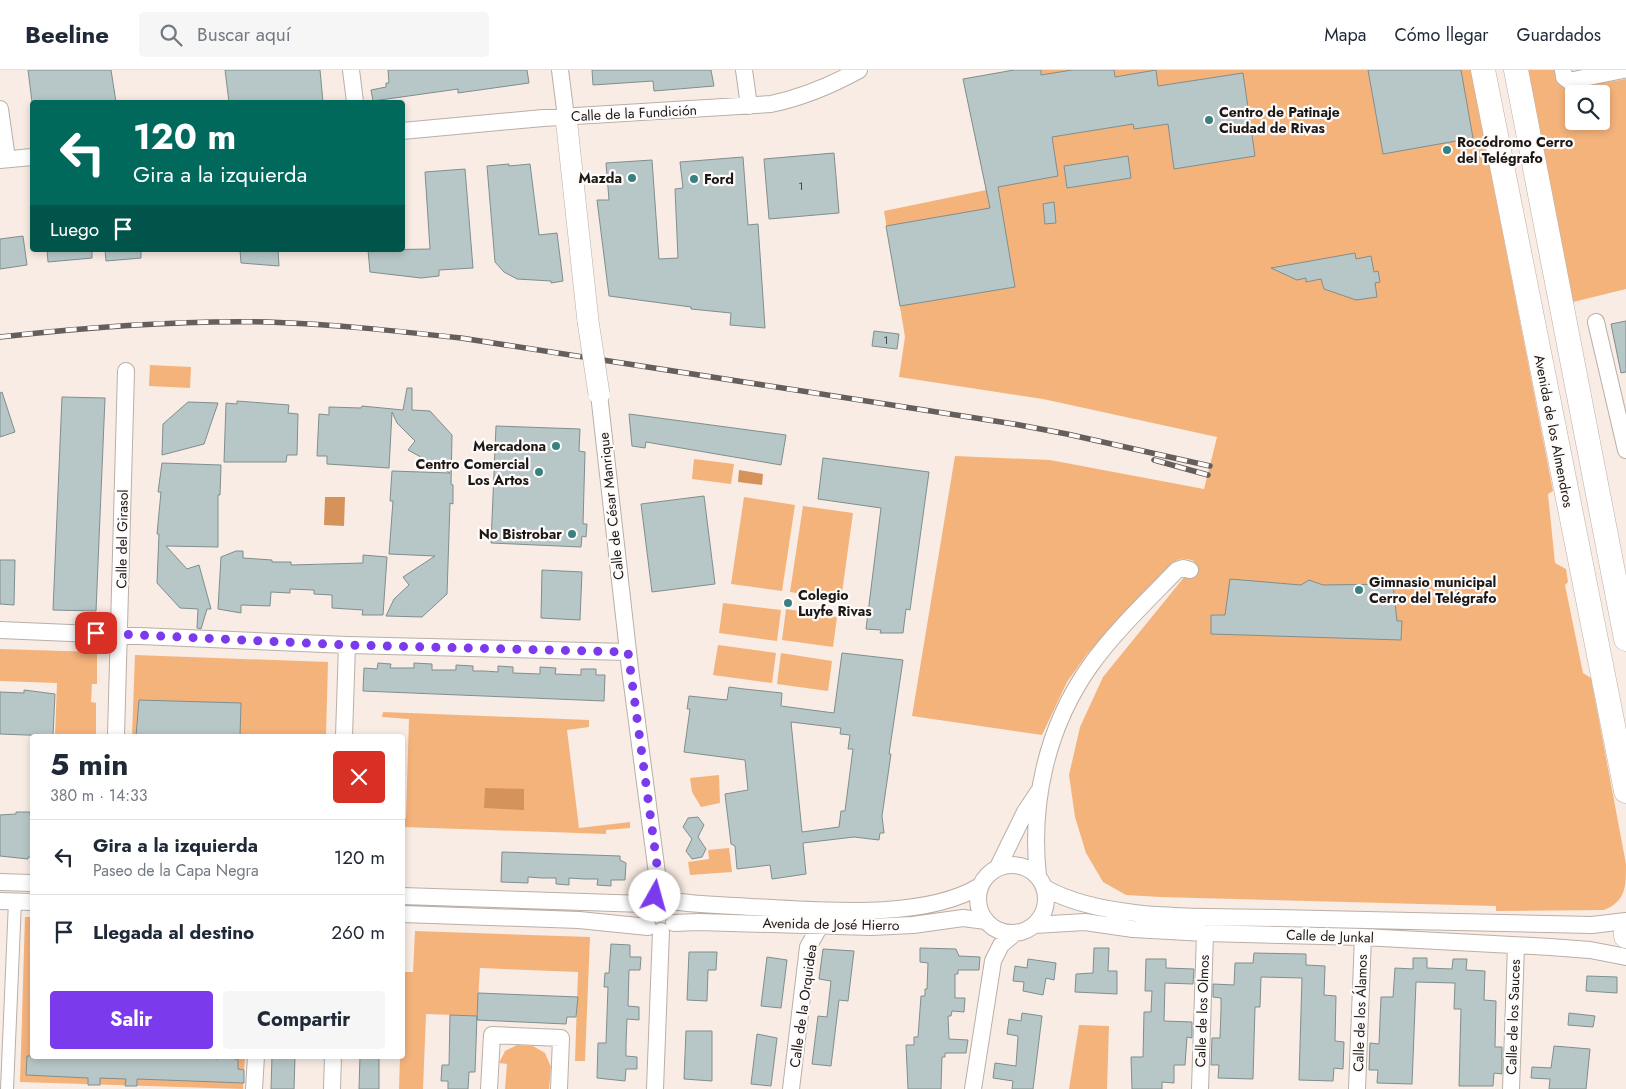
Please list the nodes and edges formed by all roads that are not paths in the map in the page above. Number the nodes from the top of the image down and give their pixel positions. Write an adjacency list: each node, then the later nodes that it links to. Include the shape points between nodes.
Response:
1 (351, 70): 9 (street)
2 (560, 70): 12 (street)
3 (744, 70): 10 (street)
4 (859, 70): 10 (street, Calle de la Fundición, via 802,97)
5 (1483, 70): 29 (main road, Avenida de los Almendros)
6 (1516, 70): 23 (main road)
7 (1563, 70): 8 (street, via 1569,81)
8 (1614, 71)
9 (355, 100)
10 (749, 106): 12 (street, Calle de la Fundición)
11 (0, 109): 15 (street)
12 (566, 117): 13 (street, Calle de la Fundición); 18 (street, Calle de César Manrique, bridge)
13 (405, 131)
14 (30, 157): 15 (street)
15 (3, 159)
16 (1596, 322): 19 (street)
17 (126, 371): 22 (street, Calle del Girasol)
18 (599, 394): 25 (street, Calle de César Manrique)
19 (1626, 450)
20 (1190, 570): 28 (street, via 1177,570 1090,666 1063,713 1048,748)
21 (0, 630): 22 (street)
22 (120, 634): 24 (street); 26 (street, Calle del Girasol)
23 (1626, 639)
24 (347, 645): 25 (street); 27 (street)
25 (628, 652): 36 (street, Calle de César Manrique)
26 (116, 734)
27 (344, 734)
28 (1040, 790): 30 (street, via 1025,812); 32 (street, via 1035,846)
29 (1626, 791)
30 (998, 867): 32 (street, via 1020,865); 34 (street)
31 (0, 882): 33 (street)
32 (1041, 882): 42 (street, Calle de Junkal, via 1056,894 1092,905 1172,916 1592,925); 43 (street, via 1046,904)
33 (30, 884)
34 (980, 886): 36 (street, Avenida de José Hierro, via 938,902 874,910 788,909); 41 (street, via 979,908)
35 (405, 896): 39 (street)
36 (666, 898): 39 (street, via 651,898); 46 (street, via 677,912)
37 (8, 901): 38 (street); 55 (street)
38 (30, 902)
39 (645, 904): 46 (street, via 642,914)
40 (405, 914): 46 (street, Avenida de José Hierro, via 579,920)
41 (986, 921): 44 (street, Avenida de José Hierro, via 963,918 913,925); 47 (street, via 999,930)
42 (1626, 921)
43 (1034, 925): 47 (street); 48 (street, Calle de Junkal, via 1085,922 1133,929)
44 (820, 926): 46 (street, Avenida de José Hierro, via 698,922); 61 (street, Calle de la Orquidea, via 808,947)
45 (1626, 926): 49 (main road)
46 (661, 927): 60 (street)
47 (1015, 933): 62 (street, via 1001,946 993,961)
48 (1205, 933): 50 (street, Calle de Junkal); 63 (street, Calle de los Olmos)
49 (1626, 936)
50 (1363, 937): 51 (street, Calle de Junkal); 64 (street, Calle de los Álamos)
51 (1516, 946): 52 (street, Calle de Junkal, via 1590,950); 65 (street, Calle de los Sauces)
52 (1626, 957)
53 (256, 1059): 56 (street)
54 (333, 1059): 57 (street)
55 (7, 1089)
56 (254, 1089)
57 (332, 1089)
58 (489, 1089): 59 (street, via 492,1035 562,1038)
59 (559, 1089)
60 (655, 1089)
61 (792, 1089)
62 (973, 1089)
63 (1200, 1089)
64 (1357, 1089)
65 (1511, 1089)

